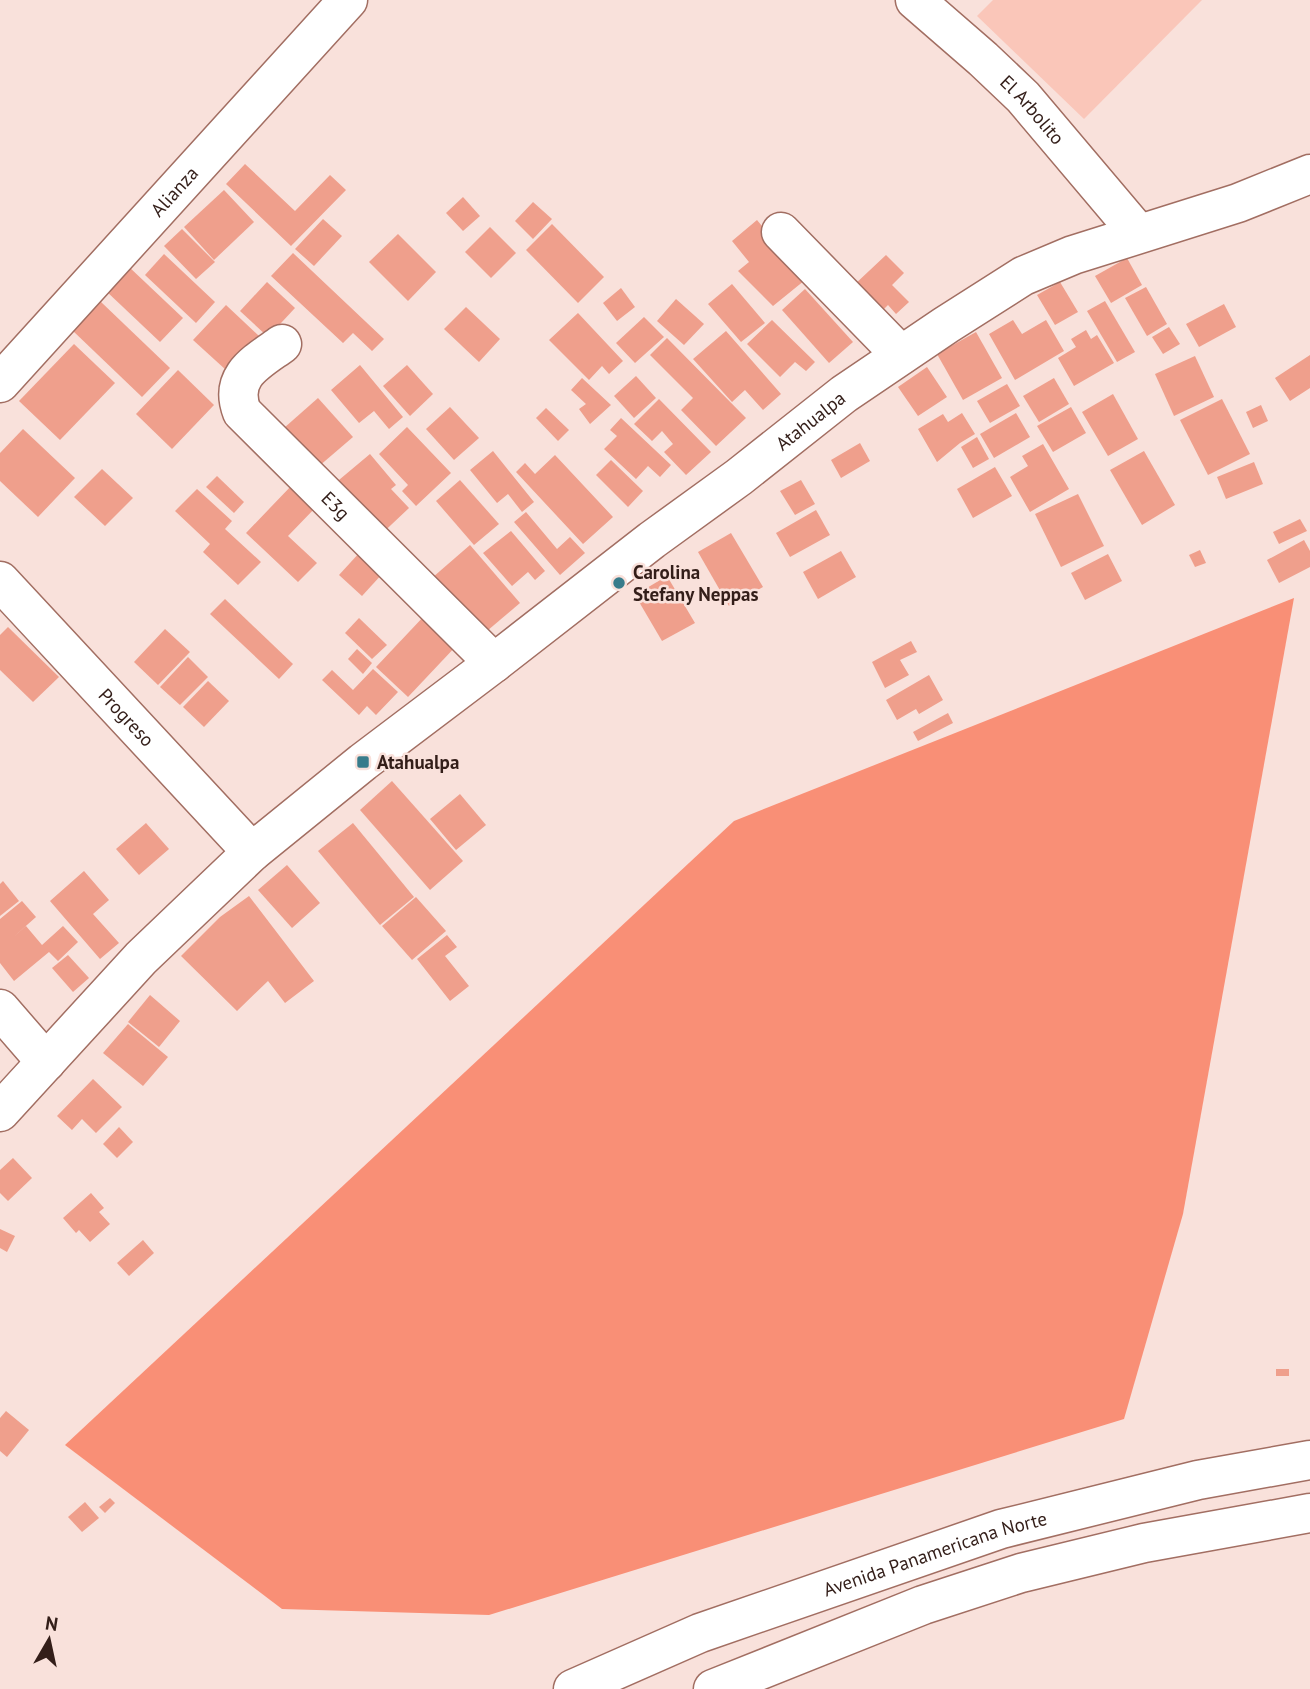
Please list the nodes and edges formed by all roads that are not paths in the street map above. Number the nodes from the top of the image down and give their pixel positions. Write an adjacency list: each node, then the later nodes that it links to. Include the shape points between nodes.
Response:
1 (348, 0): 8 (main road, Alianza)
2 (915, 0): 5 (main road, El Arbolito, via 1023,97)
3 (1310, 174): 5 (main road, Atahualpa, via 1238,203)
4 (781, 232): 7 (main road)
5 (1138, 233): 7 (main road, Atahualpa, via 1023,276)
6 (282, 344): 10 (main road, E3g, via 249,368 238,389 242,412)
7 (901, 355): 10 (main road, Atahualpa)
8 (0, 383)
9 (0, 581): 11 (main road, Progreso)
10 (495, 663): 11 (main road, Atahualpa)
11 (252, 852): 13 (main road, Atahualpa, via 141,958)
12 (0, 1009): 13 (main road)
13 (46, 1062): 14 (main road, Atahualpa)
14 (0, 1112)
15 (1310, 1460): 17 (main road, Avenida Panamericana Norte, via 1198,1480 1001,1529 700,1633)
16 (1310, 1513): 18 (main road, via 1144,1543 1021,1573 923,1605)
17 (573, 1689)
18 (713, 1689)

